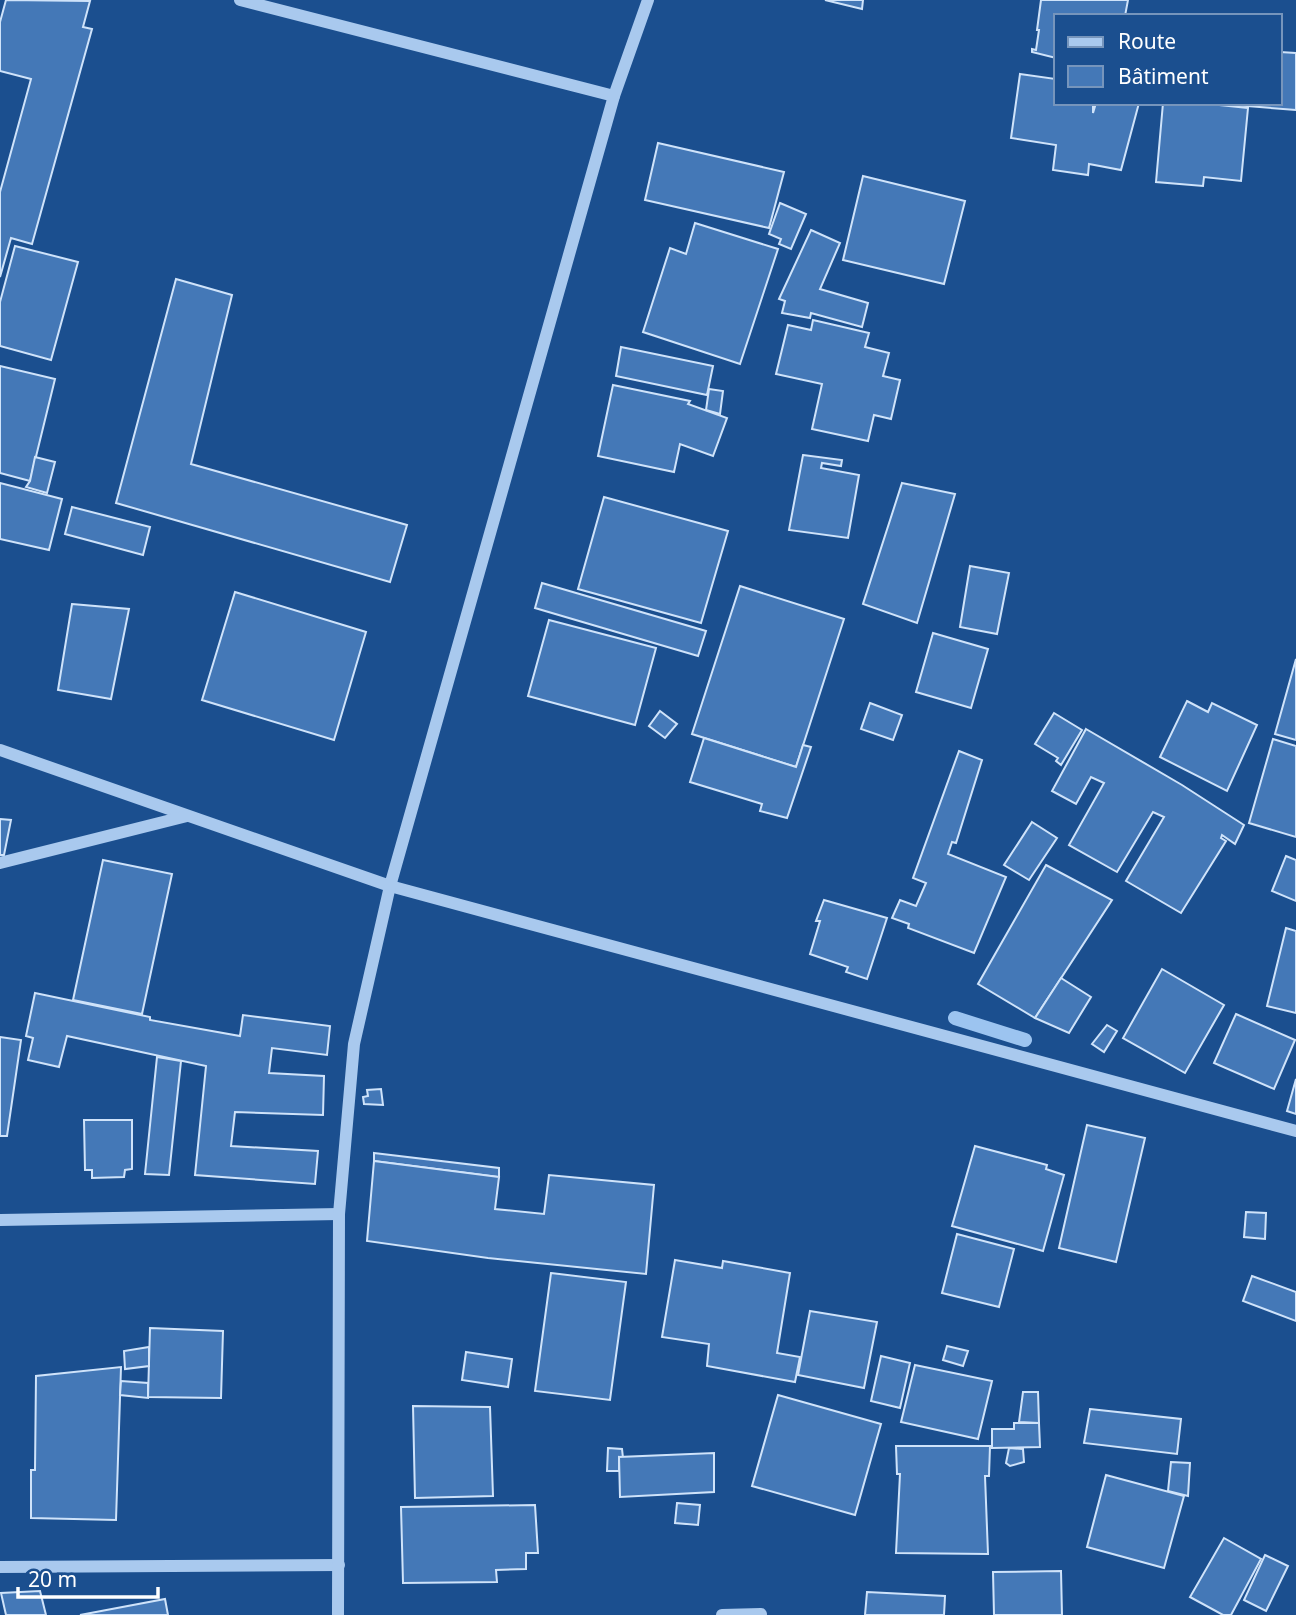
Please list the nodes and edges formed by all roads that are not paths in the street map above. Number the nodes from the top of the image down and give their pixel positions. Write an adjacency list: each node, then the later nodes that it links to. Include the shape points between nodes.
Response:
1 (240, 0): 3 (street)
2 (648, 0): 3 (street)
3 (614, 96): 7 (street)
4 (0, 750): 5 (street)
5 (188, 816): 6 (street); 7 (street)
6 (0, 863)
7 (390, 886): 8 (street); 9 (street, via 354,1044)
8 (1296, 1130)
9 (340, 1214): 10 (street); 11 (street)
10 (0, 1220)
11 (340, 1565): 12 (street); 14 (street)
12 (0, 1567)
13 (761, 1614): 15 (street)
14 (338, 1615)
15 (722, 1615)

